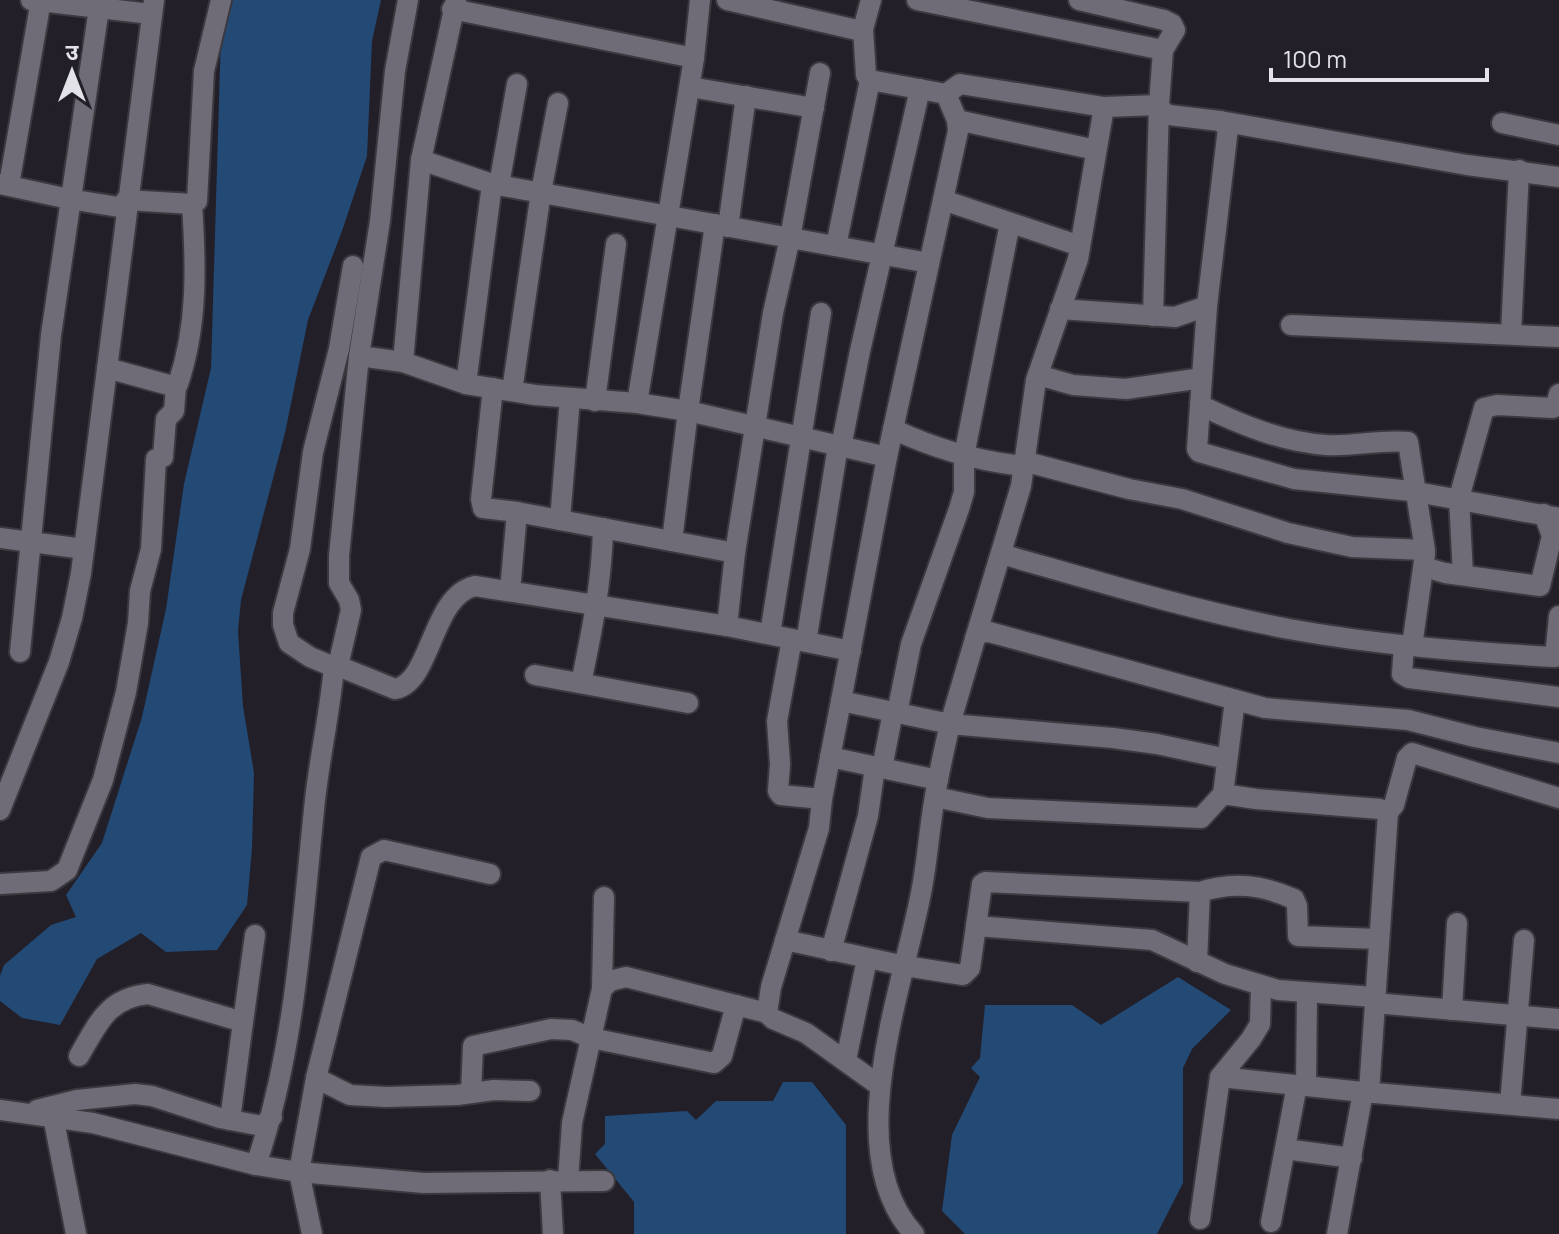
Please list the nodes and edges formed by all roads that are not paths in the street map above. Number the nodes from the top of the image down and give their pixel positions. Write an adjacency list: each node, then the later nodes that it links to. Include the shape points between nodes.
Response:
1 (38, 0): 11 (street); 35 (street)
2 (221, 0): 40 (street, via 204,71 199,198)
3 (408, 0): 58 (street)
4 (700, 0): 14 (street)
5 (727, 0): 12 (street)
6 (871, 0): 12 (street)
7 (917, 0): 13 (street)
8 (1079, 0): 13 (street, via 1172,24 1175,30)
9 (454, 5): 14 (street); 31 (street)
10 (152, 7): 11 (street); 39 (street)
11 (99, 8): 37 (street)
12 (863, 29): 16 (street)
13 (1163, 50): 23 (street)
14 (694, 58): 18 (street)
15 (820, 73): 25 (street)
16 (870, 80): 19 (street); 46 (street)
17 (517, 84): 34 (street)
18 (690, 87): 21 (street); 41 (street)
19 (920, 89): 20 (street); 48 (street)
20 (946, 94): 24 (street, via 960,84); 26 (street)
21 (746, 96): 25 (street); 43 (street)
22 (558, 103): 36 (street)
23 (1159, 105): 24 (street); 27 (street, via 1169,115); 54 (street)
24 (1104, 107): 30 (street)
25 (814, 108): 44 (street)
26 (957, 120): 30 (street); 38 (street)
27 (1220, 121): 32 (street); 51 (street, via 1229,132)
28 (1502, 123): 29 (street)
29 (1559, 135)
30 (1096, 150): 47 (street)
31 (421, 160): 34 (street); 59 (street)
32 (1519, 170): 33 (street); 56 (street)
33 (1559, 177)
34 (496, 184): 36 (street); 63 (street)
35 (5, 185): 37 (street)
36 (541, 192): 41 (street); 65 (street)
37 (69, 199): 39 (street); 87 (street)
38 (943, 200): 42 (street); 49 (street)
39 (126, 204): 40 (street); 60 (street)
40 (192, 204): 64 (street, via 195,296)
41 (669, 216): 43 (street); 69 (street)
42 (1010, 223): 47 (street); 76 (street)
43 (722, 226): 44 (street); 71 (street)
44 (790, 238): 46 (street); 72 (street)
45 (616, 244): 68 (street)
46 (836, 246): 48 (street)
47 (1080, 246): 52 (street)
48 (883, 255): 49 (street); 75 (street)
49 (929, 263): 73 (street)
50 (353, 266): 104 (street, via 313,452 300,549 283,613 289,643)
51 (1207, 306): 54 (street, via 1175,317); 62 (street)
52 (1060, 309): 54 (street); 61 (street)
53 (821, 313): 74 (street)
54 (1153, 316)
55 (1291, 325): 56 (street)
56 (1511, 333): 57 (street)
57 (1559, 337)
58 (359, 356): 59 (street); 104 (street, via 338,577 351,610)
59 (403, 362): 63 (street)
60 (107, 368): 64 (street); 88 (street)
61 (1038, 375): 62 (street, via 1073,385 1126,389); 78 (street)
62 (1202, 378): 70 (street)
63 (466, 384): 65 (street)
64 (176, 387): 125 (street, via 163,457 156,459 151,549 126,692 103,780 67,870 51,881)
65 (502, 389): 67 (street); 81 (street, via 480,506)
66 (1559, 394): 80 (street, via 1553,408 1484,408)
67 (570, 398): 68 (street); 83 (street)
68 (595, 401): 69 (street)
69 (637, 403): 71 (street)
70 (1200, 405): 79 (street, via 1236,423 1300,442 1408,442); 79 (street, via 1199,452 1294,479)
71 (688, 411): 72 (street); 86 (street)
72 (757, 426): 74 (street); 89 (street)
73 (893, 429): 76 (street); 77 (street)
74 (802, 437): 75 (street); 97 (street)
75 (840, 447): 77 (street); 99 (street)
76 (964, 456): 78 (street); 111 (street, via 962,501 911,644)
77 (887, 457): 101 (street)
78 (1023, 463): 90 (street); 91 (street, via 1182,499 1288,533)
79 (1414, 491): 80 (street); 91 (street)
80 (1459, 498): 82 (street); 92 (street)
81 (517, 512): 83 (street); 93 (street)
82 (1552, 516): 92 (street, via 1540,586)
83 (560, 520): 84 (street)
84 (603, 528): 86 (street); 94 (street)
85 (0, 538): 87 (street)
86 (672, 541): 89 (street)
87 (30, 542): 88 (street); 102 (street)
88 (84, 549): 117 (street, via 59,662)
89 (735, 553): 96 (street)
90 (1001, 554): 98 (street); 100 (street, via 1201,610)
91 (1424, 559): 92 (street); 100 (street)
92 (1463, 575)
93 (510, 591): 94 (street); 104 (street, via 475,586 457,595 413,680 403,688)
94 (597, 604): 96 (street); 106 (street)
95 (1559, 616): 103 (street)
96 (727, 626): 97 (street)
97 (770, 634): 99 (street)
98 (975, 639): 108 (street, via 989,632); 112 (street)
99 (799, 640): 101 (street); 121 (street, via 777,721 778,791)
100 (1408, 646): 103 (street); 107 (street, via 1402,674 1409,678)
101 (851, 651): 109 (street)
102 (20, 652)
103 (1557, 657)
104 (336, 667): 162 (street, via 316,797 303,938)
105 (535, 675): 106 (street)
106 (581, 683): 110 (street)
107 (1559, 697)
108 (1235, 700): 113 (street, via 1265,708 1408,720); 115 (street)
109 (841, 701): 111 (street); 114 (street)
110 (688, 703)
111 (895, 713): 112 (street); 116 (street)
112 (950, 724): 115 (street, via 1128,740); 118 (street)
113 (1559, 753)
114 (830, 757): 116 (street); 121 (street)
115 (1227, 759): 119 (street)
116 (878, 767): 118 (street); 134 (street)
117 (4, 785): 122 (street)
118 (936, 789): 119 (street, via 988,808 1201,818); 137 (street)
119 (1223, 794): 123 (street)
120 (1559, 798): 123 (street, via 1412,753)
121 (822, 799): 132 (street, via 819,828)
122 (0, 810)
123 (1388, 812): 131 (street)
124 (490, 874): 152 (street, via 384,850 371,857)
125 (0, 884)
126 (1200, 892): 129 (street, via 985,882); 131 (street, via 1221,885 1258,887 1297,902 1298,936); 136 (street)
127 (604, 897): 139 (street)
128 (1457, 923): 143 (street)
129 (976, 926): 136 (street, via 1152,940); 137 (street, via 968,973)
130 (255, 935): 147 (street)
131 (1378, 939): 141 (street)
132 (785, 940): 134 (street); 144 (street)
133 (1524, 940): 145 (street)
134 (831, 951): 135 (street)
135 (867, 959): 137 (street); 150 (street)
136 (1197, 962): 138 (street)
137 (905, 966): 153 (street)
138 (1261, 985): 140 (street); 151 (street, via 1260,1024)
139 (602, 989): 142 (street, via 626,977); 148 (street)
140 (1307, 993): 141 (street); 154 (street)
141 (1374, 1000): 143 (street); 156 (street)
142 (736, 1005): 144 (street); 148 (street, via 722,1056 714,1063)
143 (1452, 1010): 145 (street)
144 (767, 1013): 150 (street)
145 (1517, 1015): 146 (street); 158 (street)
146 (1559, 1019)
147 (243, 1022): 149 (street, via 139,995 113,1005); 163 (street)
148 (591, 1038): 157 (street, via 551,1029 476,1044); 168 (street)
149 (79, 1056)
150 (846, 1060): 153 (street)
151 (1220, 1077): 154 (street); 170 (street)
152 (316, 1078): 157 (street, via 350,1095); 167 (street)
153 (880, 1086): 175 (street, via 878,1133 885,1181 902,1221)
154 (1302, 1086): 156 (street); 164 (street)
155 (530, 1091): 157 (street)
156 (1366, 1092): 158 (street); 165 (street)
157 (471, 1093)
158 (1510, 1104): 159 (street)
159 (1559, 1109)
160 (9, 1111): 161 (street); 163 (street, via 135,1094)
161 (53, 1116): 166 (street); 172 (street)
162 (272, 1117): 163 (street, via 262,1126); 166 (street)
163 (230, 1120)
164 (1285, 1149): 165 (street); 171 (street)
165 (1352, 1158): 176 (street)
166 (256, 1165): 167 (street)
167 (299, 1172): 168 (street, via 424,1183); 173 (street)
168 (559, 1180): 169 (street); 174 (street)
169 (604, 1181)
170 (1200, 1219)
171 (1271, 1222)
172 (76, 1234)
173 (312, 1234)
174 (553, 1234)
175 (914, 1234)
176 (1337, 1234)

